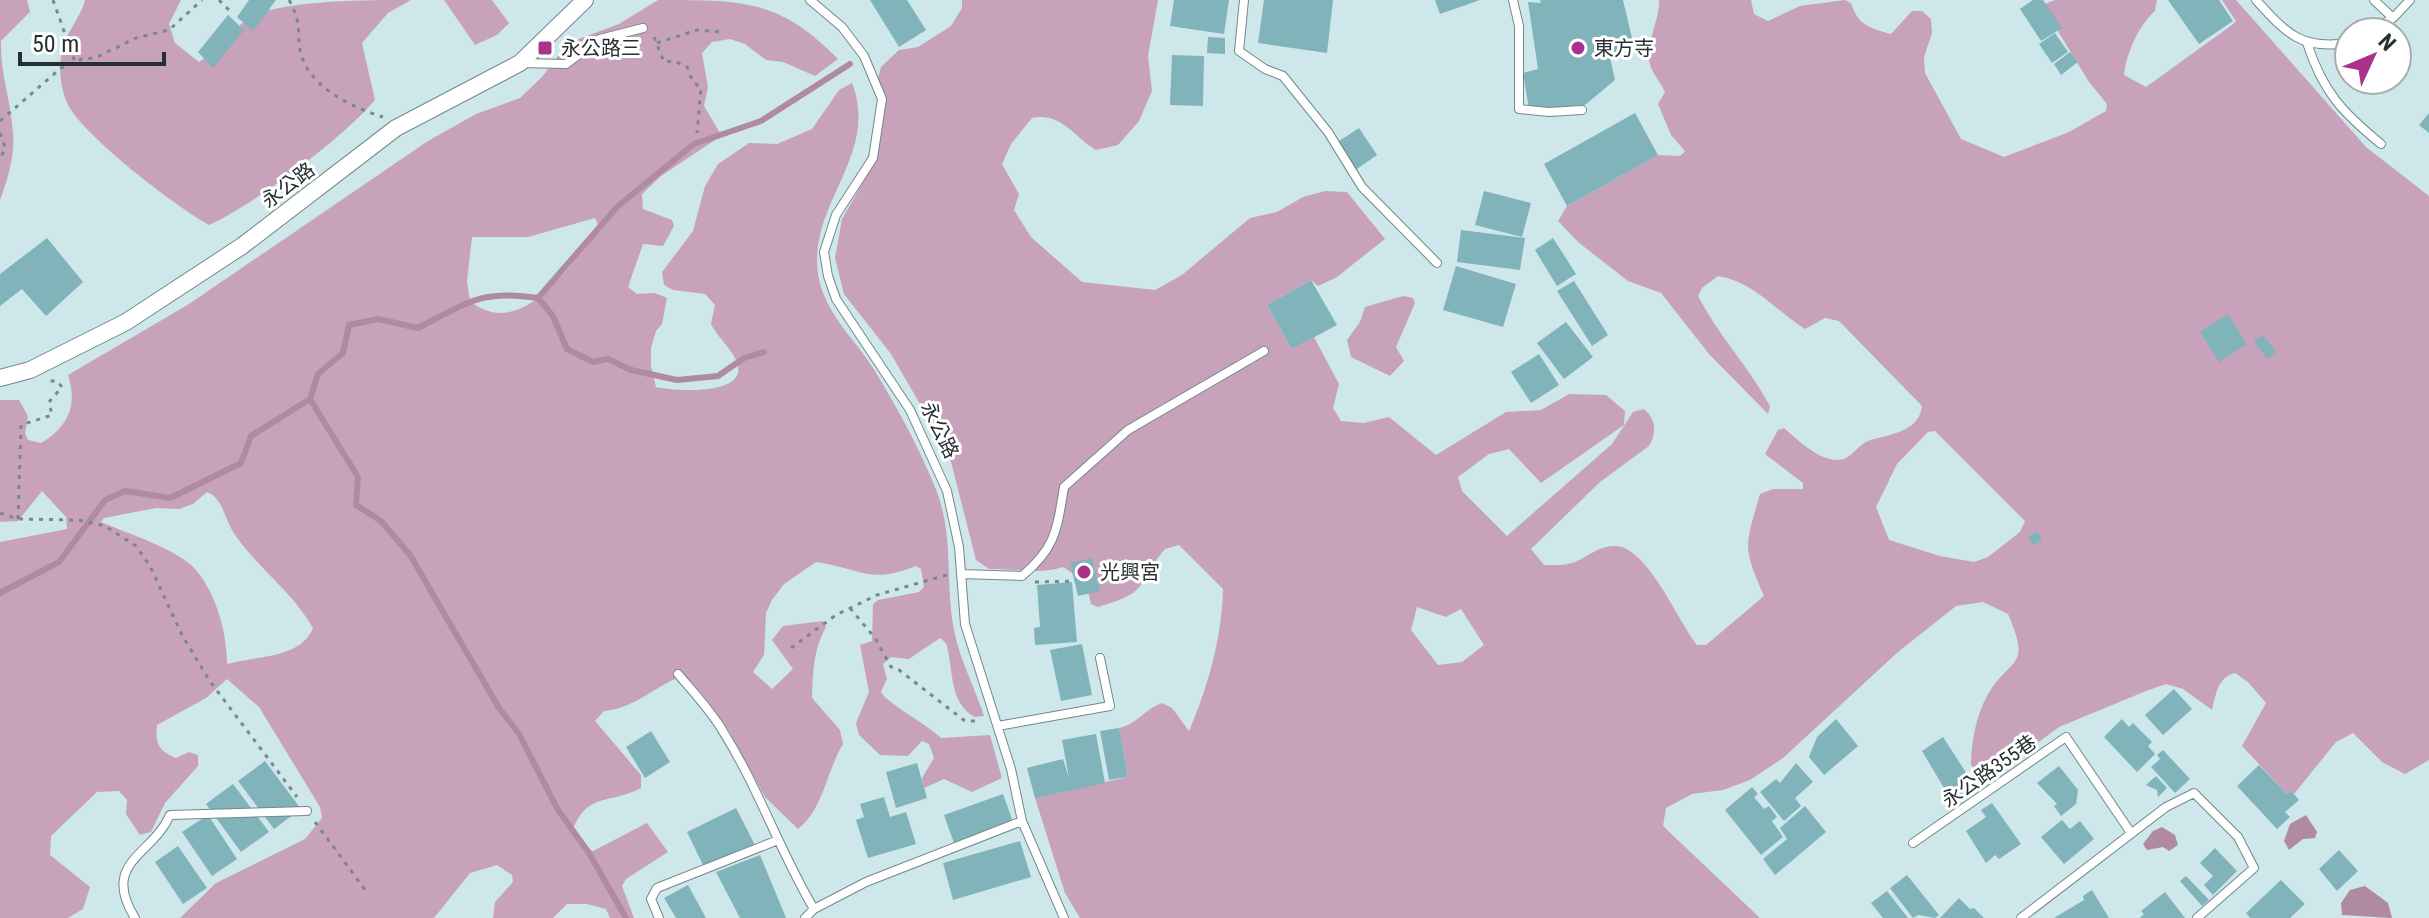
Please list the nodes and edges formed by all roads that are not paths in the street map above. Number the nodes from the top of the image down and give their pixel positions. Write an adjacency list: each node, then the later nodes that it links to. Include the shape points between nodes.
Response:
1 (585, 0): 13 (street, 永公路)
2 (810, 0): 19 (lane, 永公路, via 842,27 864,56 882,99 873,158 836,215 824,252 828,276 836,299 910,410 947,491)
3 (1244, 0): 16 (lane, via 1239,51 1283,76 1328,132 1362,187)
4 (1513, 0): 14 (lane, via 1519,26 1519,109)
5 (2256, 0): 11 (lane, via 2279,26)
6 (2374, 0): 8 (lane)
7 (2410, 0): 9 (lane)
8 (2391, 16)
9 (2395, 16)
10 (643, 28): 13 (lane, via 600,39 566,64)
11 (2307, 43): 12 (lane); 15 (lane, via 2318,76 2343,114)
12 (2333, 46)
13 (520, 63): 18 (street, 永公路, via 396,128 242,246 126,322 30,370)
14 (1582, 110)
15 (2381, 144)
16 (1437, 263)
17 (1264, 351): 19 (lane, via 1128,430 1064,487 1057,532 1043,559 1022,576)
18 (0, 378)
19 (961, 574): 22 (lane, 永公路, via 965,624)
20 (1100, 658): 22 (lane, via 1110,706)
21 (678, 674): 26 (lane, via 724,732)
22 (998, 726): 24 (lane, 永公路)
23 (307, 811): 29 (lane, via 170,815 165,827 129,862 126,904)
24 (1022, 821): 28 (lane, via 866,882); 32 (lane, 永公路)
25 (2131, 833): 27 (lane, 永公路355巷, via 2066,737); 33 (lane); 34 (lane, via 2194,793 2238,837 2254,868)
26 (778, 840): 28 (lane); 30 (lane, via 657,888 651,899)
27 (1913, 843)
28 (814, 909): 31 (lane)
29 (135, 918)
30 (659, 918)
31 (805, 918)
32 (1064, 918)
33 (2021, 918)
34 (2197, 918)

